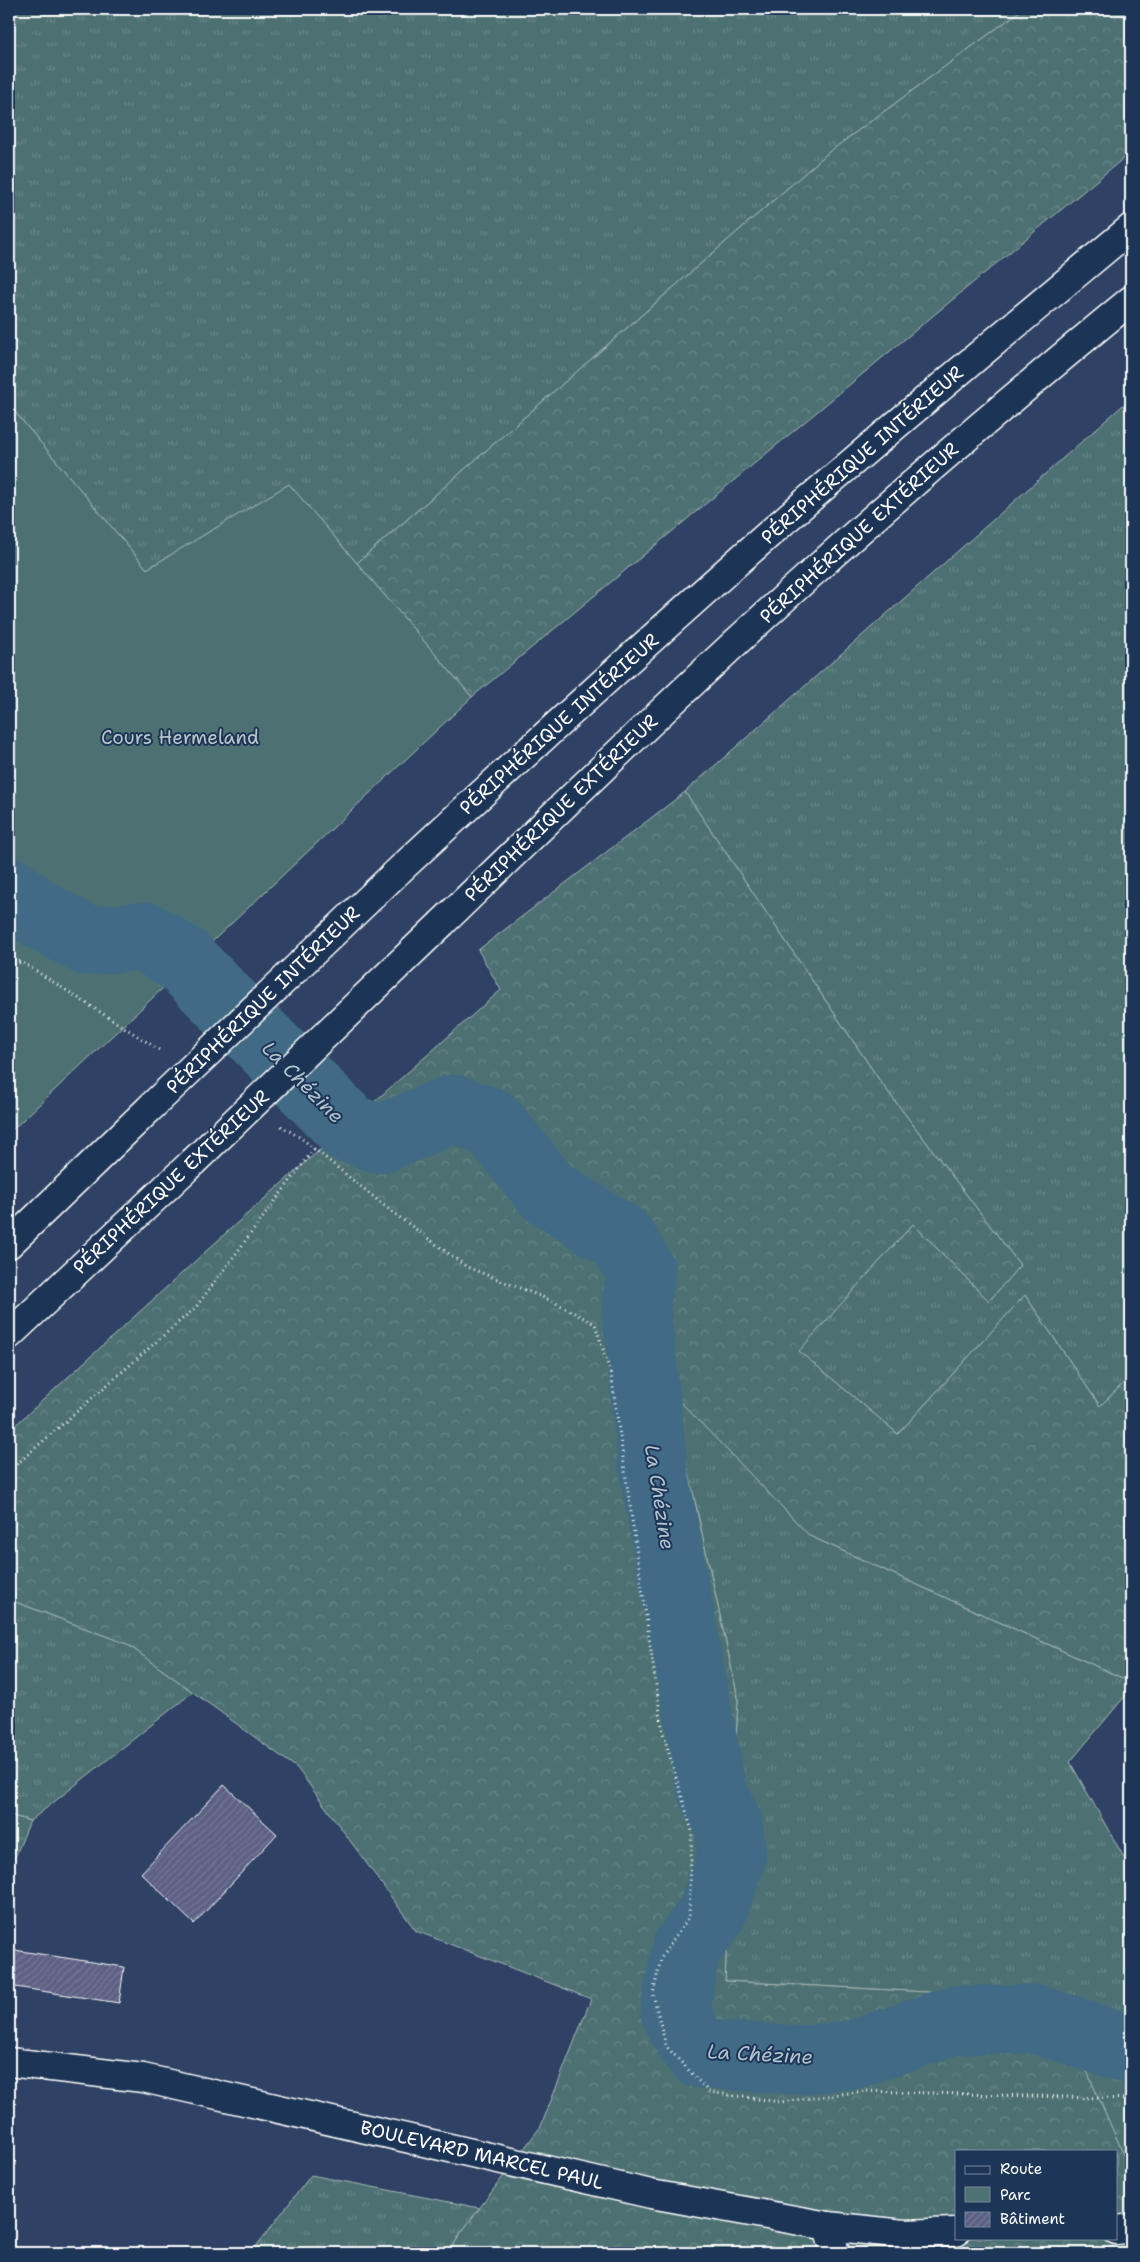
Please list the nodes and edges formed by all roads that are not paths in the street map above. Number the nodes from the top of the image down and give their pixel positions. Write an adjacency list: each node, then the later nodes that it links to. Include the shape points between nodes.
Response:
1 (1131, 228): 3 (main road, PÉRIPHÉRIQUE INTÉRIEUR, bridge, via 770,534 569,713 393,876)
2 (1131, 300): 4 (main road, PÉRIPHÉRIQUE EXTÉRIEUR, bridge, via 933,467 687,687)
3 (9, 1244)
4 (9, 1335)
5 (9, 2062): 6 (main road, BOULEVARD MARCEL PAUL, via 143,2078 651,2194)
6 (828, 2226): 9 (main road, BOULEVARD MARCEL PAUL, via 904,2234); 10 (main road)
7 (1131, 2228): 8 (main road)
8 (1118, 2230)
9 (955, 2232)
10 (835, 2253)

